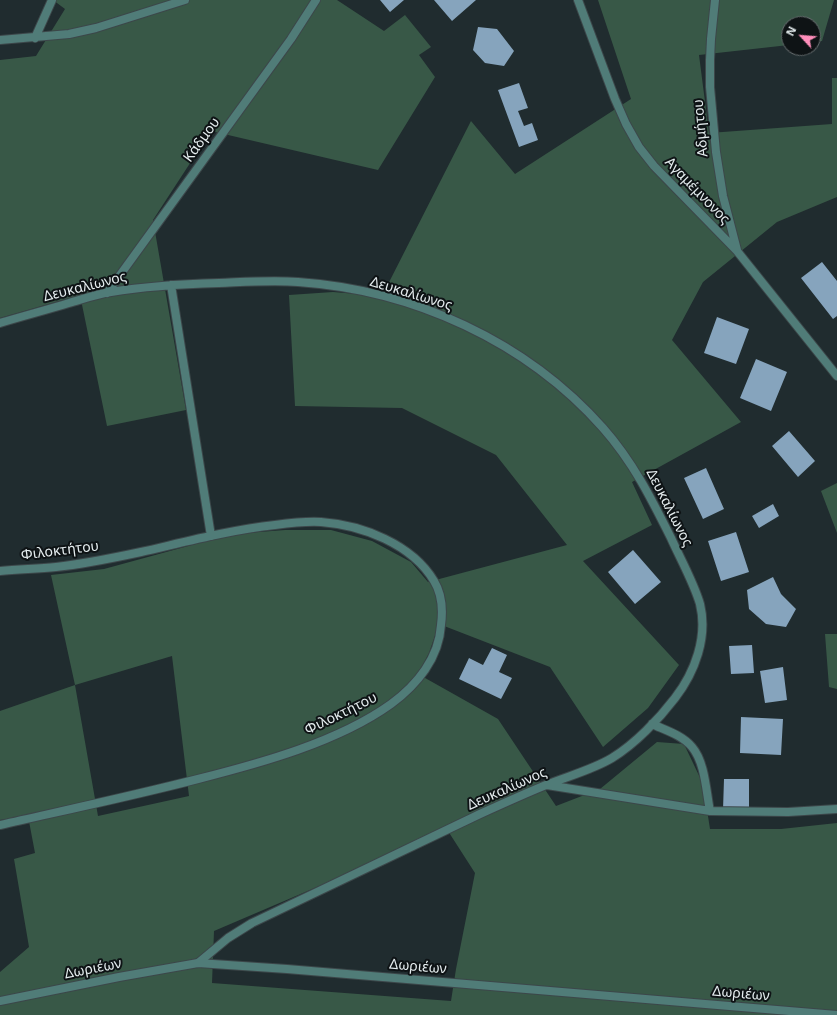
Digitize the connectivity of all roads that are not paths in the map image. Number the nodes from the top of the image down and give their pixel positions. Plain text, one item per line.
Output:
1 (52, 0) edge
2 (185, 0) edge
3 (316, 0) edge
4 (578, 0) edge
5 (716, 0) edge
6 (35, 38) junction
7 (0, 40) edge
8 (737, 251) junction
9 (171, 285) junction
10 (106, 293) junction
11 (0, 323) edge
12 (837, 376) edge
13 (211, 536) junction
14 (0, 571) edge
15 (652, 724) junction
16 (547, 785) junction
17 (837, 808) edge
18 (710, 811) junction
19 (0, 825) edge
20 (198, 963) junction
21 (0, 1001) edge
22 (837, 1015) edge

1 - 6 street
2 - 6 street
3 - 10 street, Κάδμου
4 - 8 street, Αγαμέμνονος
5 - 8 street, Αδμήτου
6 - 7 street
8 - 12 street, Αγαμέμνονος
9 - 10 street, Δευκαλίωνος
9 - 13 street
9 - 15 street, Δευκαλίωνος
10 - 11 street, Δευκαλίωνος
13 - 14 street, Φιλοκτήτου
13 - 19 street, Φιλοκτήτου
15 - 16 street, Δευκαλίωνος
15 - 18 street
16 - 18 street
16 - 20 street, Δευκαλίωνος
17 - 18 street
20 - 21 street, Δωριέων
20 - 22 street, Δωριέων

